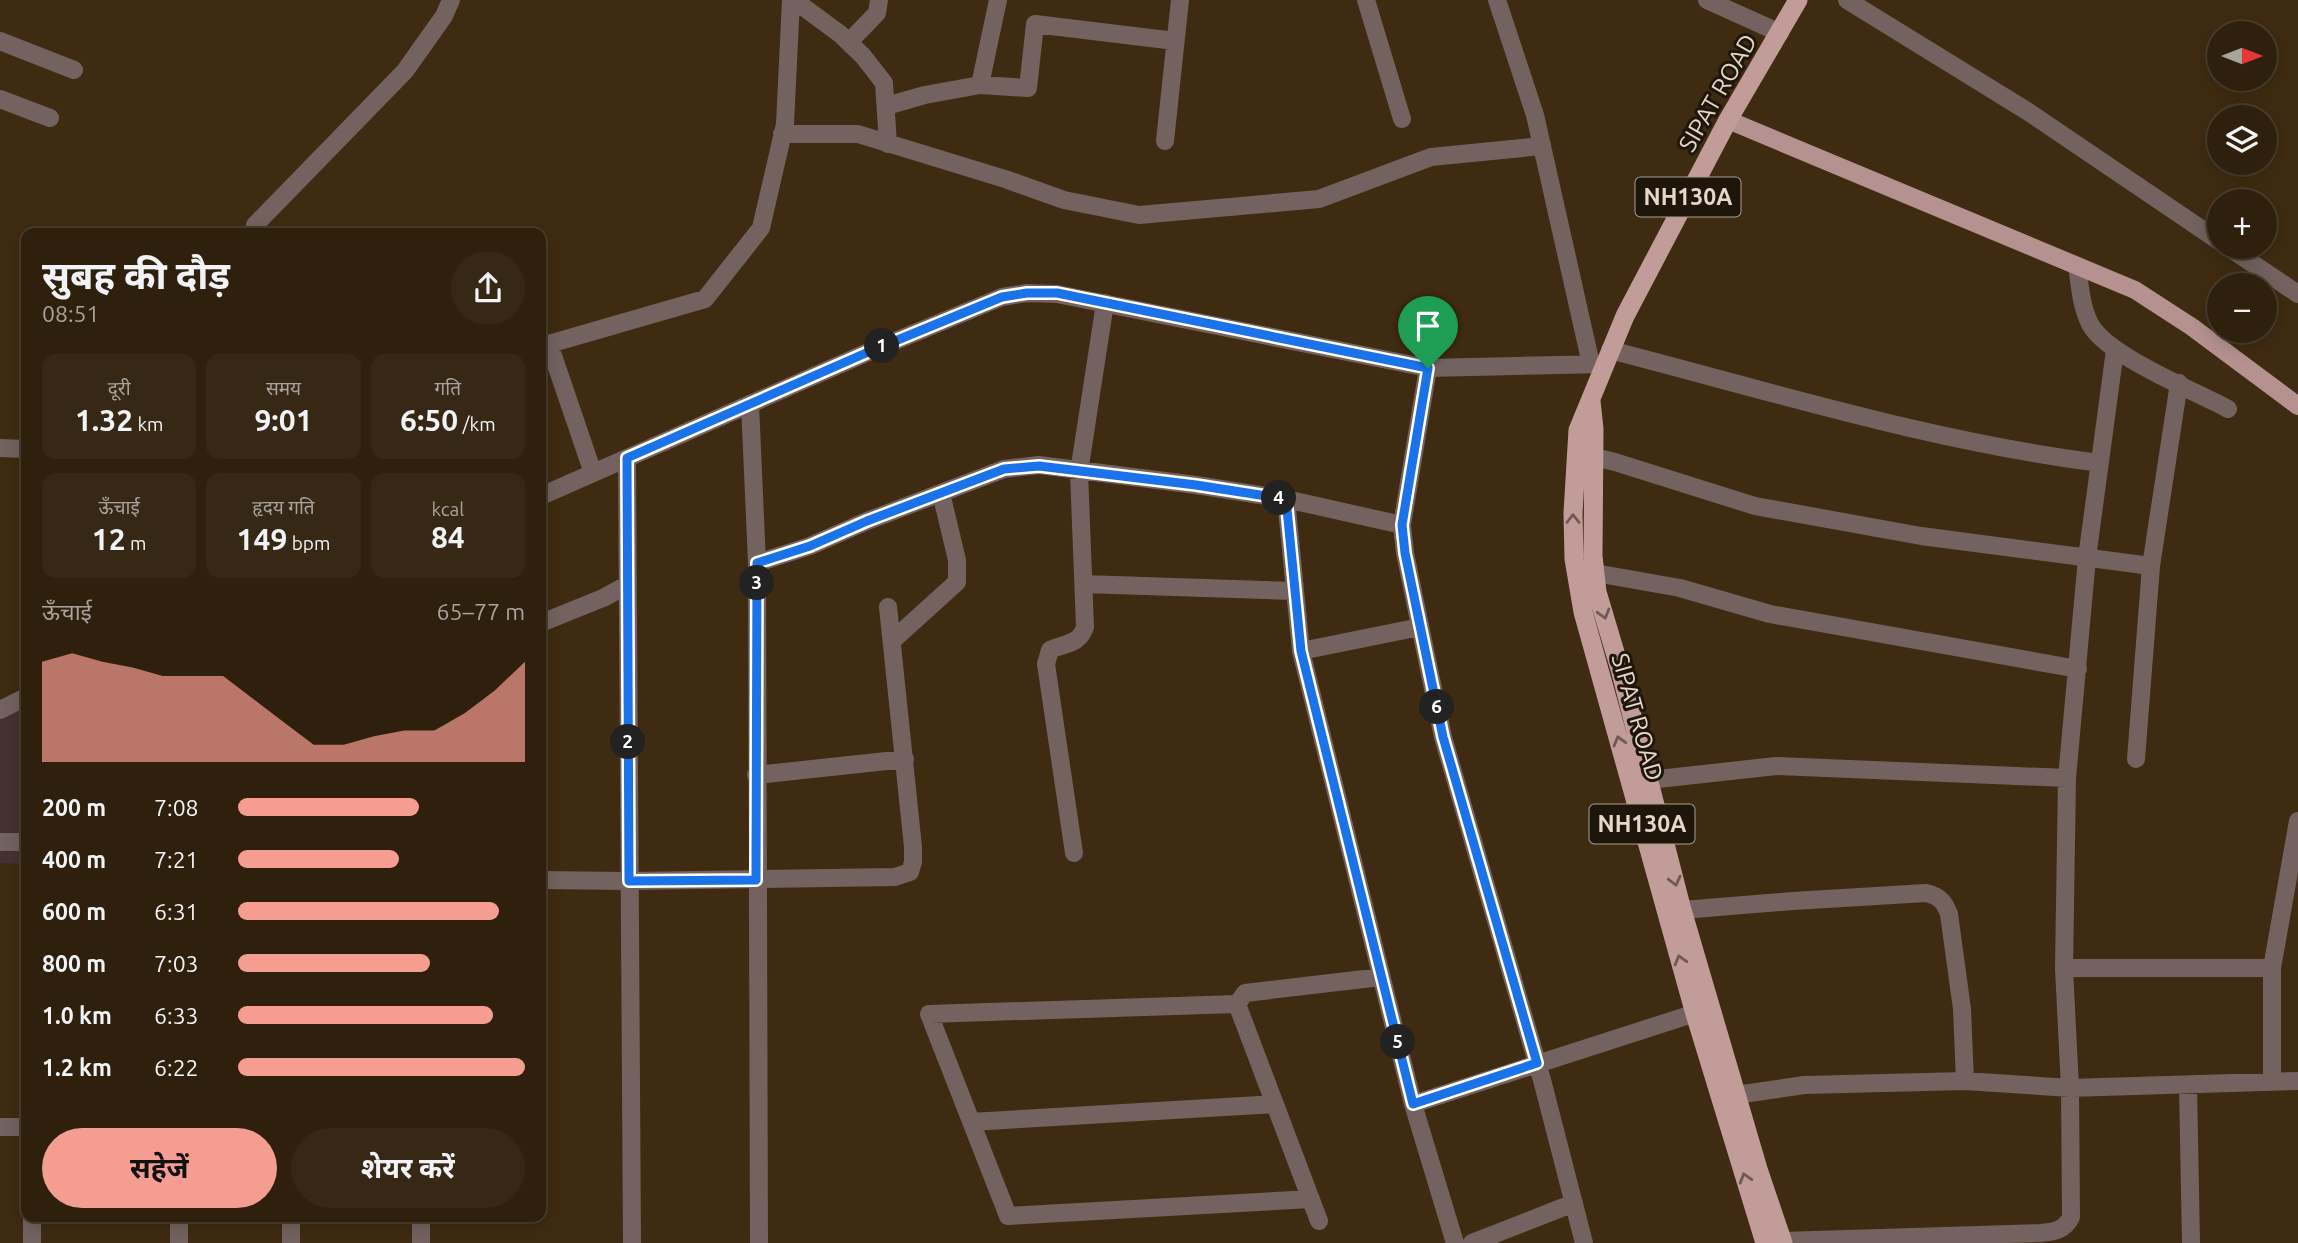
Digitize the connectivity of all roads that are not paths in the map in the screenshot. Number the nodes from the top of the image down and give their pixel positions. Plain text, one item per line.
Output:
1 (451, 0) edge
2 (792, 0) edge
3 (879, 0) edge
4 (998, 0) edge
5 (1180, 0) edge
6 (1366, 0) edge
7 (1497, 0) edge
8 (1707, 0) edge
9 (1798, 0) edge
10 (1847, 0) edge
11 (1780, 33) junction
12 (0, 41) edge
13 (1175, 41) junction
14 (849, 42) junction
15 (74, 70) dead end
16 (980, 85) junction
17 (0, 99) edge
18 (886, 106) junction
19 (50, 118) dead end
20 (1402, 119) dead end
21 (1728, 120) junction
22 (782, 134) junction
23 (1165, 141) dead end
24 (888, 144) junction
25 (1542, 146) junction
26 (255, 225) dead end
27 (2207, 233) edge
28 (2246, 259) edge
29 (2077, 266) junction
30 (2297, 292) edge
31 (1105, 303) junction
32 (2115, 350) junction
33 (1602, 359) junction
34 (1428, 368) junction
35 (2179, 383) junction
36 (750, 404) junction
37 (2298, 406) edge
38 (2228, 408) dead end
39 (0, 448) edge
40 (21, 449) edge
41 (1585, 455) junction
42 (627, 458) junction
43 (2100, 463) junction
44 (1079, 472) junction
45 (593, 473) junction
46 (941, 493) junction
47 (546, 494) edge
48 (1286, 499) junction
49 (1402, 525) junction
50 (2087, 558) junction
51 (757, 563) junction
52 (2151, 566) junction
53 (1585, 571) junction
54 (1084, 584) junction
55 (627, 585) junction
56 (1295, 591) junction
57 (888, 607) dead end
58 (546, 621) edge
59 (1420, 627) junction
60 (893, 640) junction
61 (1301, 651) junction
62 (2078, 669) junction
63 (21, 700) edge
64 (0, 710) edge
65 (905, 759) junction
66 (2136, 759) dead end
67 (756, 775) junction
68 (2067, 778) junction
69 (1649, 780) junction
70 (2298, 821) edge
71 (0, 842) edge
72 (21, 842) edge
73 (1074, 853) dead end
74 (546, 880) edge
75 (756, 880) junction
76 (629, 881) junction
77 (1682, 910) junction
78 (2064, 968) junction
79 (2272, 968) junction
80 (1381, 977) junction
81 (1237, 1004) junction
82 (1703, 1011) junction
83 (1537, 1063) junction
84 (1965, 1081) junction
85 (2298, 1081) edge
86 (2272, 1082) junction
87 (2188, 1085) junction
88 (2070, 1088) junction
89 (1736, 1094) junction
90 (1275, 1104) junction
91 (1413, 1104) junction
92 (971, 1122) junction
93 (0, 1127) edge
94 (21, 1127) edge
95 (1311, 1199) junction
96 (1574, 1203) junction
97 (1319, 1221) dead end
98 (32, 1222) edge
99 (179, 1222) edge
100 (291, 1222) edge
101 (421, 1222) edge
102 (1776, 1242) edge
103 (32, 1243) edge
104 (178, 1243) edge
105 (291, 1243) edge
106 (421, 1243) edge
107 (632, 1243) edge
108 (759, 1243) edge
109 (1455, 1243) edge
110 (1472, 1243) edge
111 (1584, 1243) edge
112 (2191, 1243) edge

1 - 26 street
2 - 14 street
2 - 22 street
3 - 14 street
4 - 16 street
5 - 13 street
6 - 20 street
7 - 25 street
8 - 11 street
9 - 11 highway, SIPAT ROAD / NH130A
10 - 27 street
11 - 21 highway, SIPAT ROAD / NH130A
12 - 15 street
13 - 16 street
13 - 23 street
14 - 18 street
16 - 18 street
17 - 19 street
18 - 24 street
21 - 29 main road
21 - 33 highway, SIPAT ROAD / NH130A
22 - 24 street
22 - 45 street
24 - 25 street
25 - 33 street
28 - 30 street
29 - 32 street
29 - 37 main road
31 - 34 street
31 - 36 street
31 - 44 street
32 - 35 street
32 - 43 street
33 - 34 street
33 - 41 highway, SIPAT ROAD / NH130A
33 - 43 street
34 - 49 street
35 - 38 street
35 - 52 street
36 - 42 street
36 - 51 street
39 - 40 street
41 - 50 street
41 - 53 highway, SIPAT ROAD / NH130A
42 - 45 street
42 - 55 street
43 - 50 street
44 - 46 street
44 - 48 street
44 - 54 street
45 - 47 street
46 - 51 street
46 - 60 street
48 - 49 street
48 - 56 street
49 - 59 street
50 - 52 street
50 - 62 street
51 - 67 street
52 - 66 street
53 - 62 street
53 -> 69 highway, SIPAT ROAD / NH130A
82 -> 53 highway, SIPAT ROAD / NH130A
54 - 56 street
54 - 73 street
55 - 58 street
55 - 76 street
56 - 61 street
57 - 60 street
59 - 61 street
59 - 83 street
60 - 65 street
61 - 80 street
62 - 68 street
63 - 64 street
65 - 67 street
65 - 75 street
67 - 75 street
68 - 69 street
68 - 78 street
69 -> 77 highway, SIPAT ROAD / NH130A
70 - 79 street
71 - 72 street
74 - 76 street
75 - 76 street
75 - 108 street
76 - 107 street
77 - 82 highway, SIPAT ROAD / NH130A
77 - 84 street
78 - 79 street
78 - 88 street
79 - 86 street
80 - 81 street
80 - 91 street
81 - 90 street
81 - 92 street
82 - 83 street
82 - 89 highway, SIPAT ROAD / NH130A
102 -> 82 highway, SIPAT ROAD / NH130A
83 - 91 street
83 - 96 street
84 - 88 street
84 - 89 street
85 - 86 street
86 - 87 street
87 - 88 street
87 - 112 street
88 - 102 street
89 - 102 highway, SIPAT ROAD / NH130A
90 - 92 street
90 - 95 street
91 - 109 street
92 - 95 street
93 - 94 street
95 - 97 street
96 - 110 street
96 - 111 street
98 - 103 street
99 - 104 street
100 - 105 street
101 - 106 street

